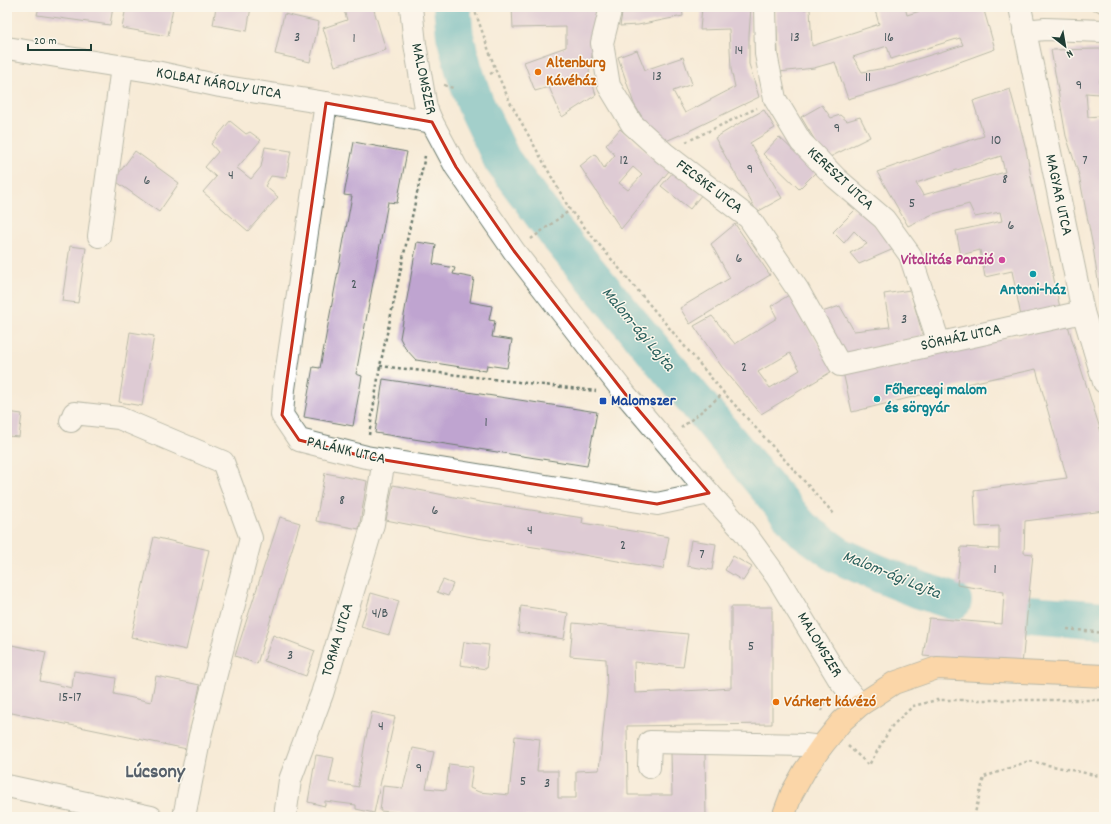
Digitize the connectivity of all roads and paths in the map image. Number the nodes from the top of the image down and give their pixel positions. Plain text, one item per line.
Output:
1 (411, 7) edge
2 (474, 7) edge
3 (611, 7) edge
4 (765, 7) edge
5 (1020, 7) edge
6 (1024, 31) junction
7 (1104, 31) edge
8 (7, 48) edge
9 (122, 67) junction
10 (496, 72) junction
11 (490, 74) dead end
12 (775, 99) junction
13 (326, 103) junction
14 (432, 122) junction
15 (664, 153) junction
16 (570, 210) junction
17 (542, 230) dead end
18 (99, 236) dead end
19 (1083, 312) junction
20 (939, 343) junction
21 (840, 365) joint
22 (380, 366) junction
23 (1104, 382) edge
24 (723, 394) junction
25 (626, 395) junction
26 (71, 421) dead end
27 (689, 421) dead end
28 (375, 459) junction
29 (709, 494) junction
30 (835, 515) dead end
31 (1067, 629) dead end
32 (1104, 633) edge
33 (1104, 676) edge
34 (1104, 700) edge
35 (860, 705) junction
36 (828, 740) junction
37 (649, 767) dead end
38 (1104, 777) edge
39 (7, 786) edge
40 (151, 817) edge
41 (184, 817) edge
42 (285, 817) edge
43 (783, 817) edge
44 (974, 817) edge

1 - 14 street, MALOMSZER
2 - 10 path
3 - 15 street, FECSKE UTCA
4 - 12 street, KERESZT UTCA
5 - 6 street, MAGYAR UTCA
6 - 7 street
6 - 19 street, MAGYAR UTCA
8 - 9 street, KOLBAI KÁROLY UTCA
9 - 13 street, KOLBAI KÁROLY UTCA
9 - 18 street
10 - 11 path
10 - 16 path
12 - 15 path
12 - 20 street, KERESZT UTCA
13 - 14 street, KOLBAI KÁROLY UTCA
13 - 28 street, PALÁNK UTCA
14 - 22 path
14 - 25 street, MALOMSZER
15 - 21 street, FECSKE UTCA
16 - 17 path
16 - 24 path
19 - 20 street, SÖRHÁZ UTCA
19 - 23 street, MAGYAR UTCA
20 - 21 street, SÖRHÁZ UTCA
22 - 25 path
22 - 28 path
24 - 27 path
24 - 30 path
25 - 29 street, MALOMSZER
26 - 41 street
28 - 29 street, PALÁNK UTCA
28 - 42 street, TORMA UTCA
29 - 35 street, MALOMSZER
31 - 32 path
33 - 35 main road
34 - 36 path
35 - 36 main road
36 - 37 street
36 - 43 main road
38 - 44 path
39 - 40 street

